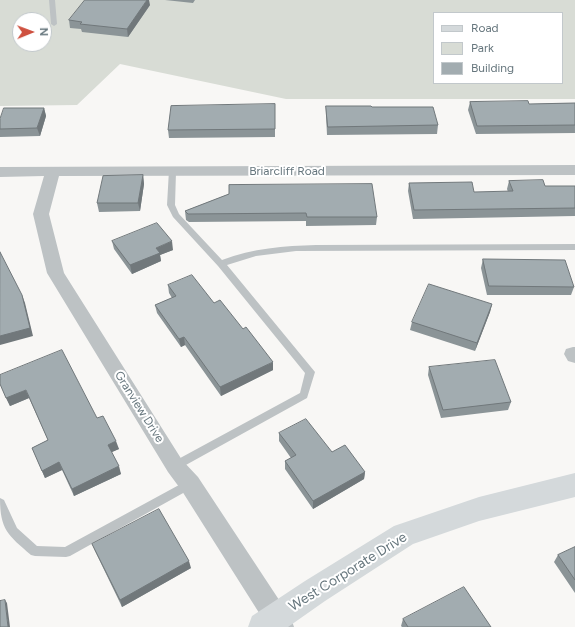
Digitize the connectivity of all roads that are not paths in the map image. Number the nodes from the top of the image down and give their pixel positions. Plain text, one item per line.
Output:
1 (52, 0) edge
2 (54, 24) dead end
3 (575, 170) edge
4 (0, 172) edge
5 (53, 172) junction
6 (172, 172) junction
7 (575, 247) edge
8 (220, 264) junction
9 (175, 466) junction
10 (190, 484) junction
11 (575, 485) edge
12 (0, 503) edge
13 (274, 624) edge

1 - 2 lane
3 - 6 street, Briarcliff Road
4 - 5 street, Briarcliff Road
5 - 6 street, Briarcliff Road
5 - 9 street, Granview Drive
6 - 8 lane
7 - 8 lane
8 - 9 lane
9 - 10 street, Granview Drive
10 - 12 lane
10 - 13 street, Granview Drive
11 - 13 street, West Corporate Drive

